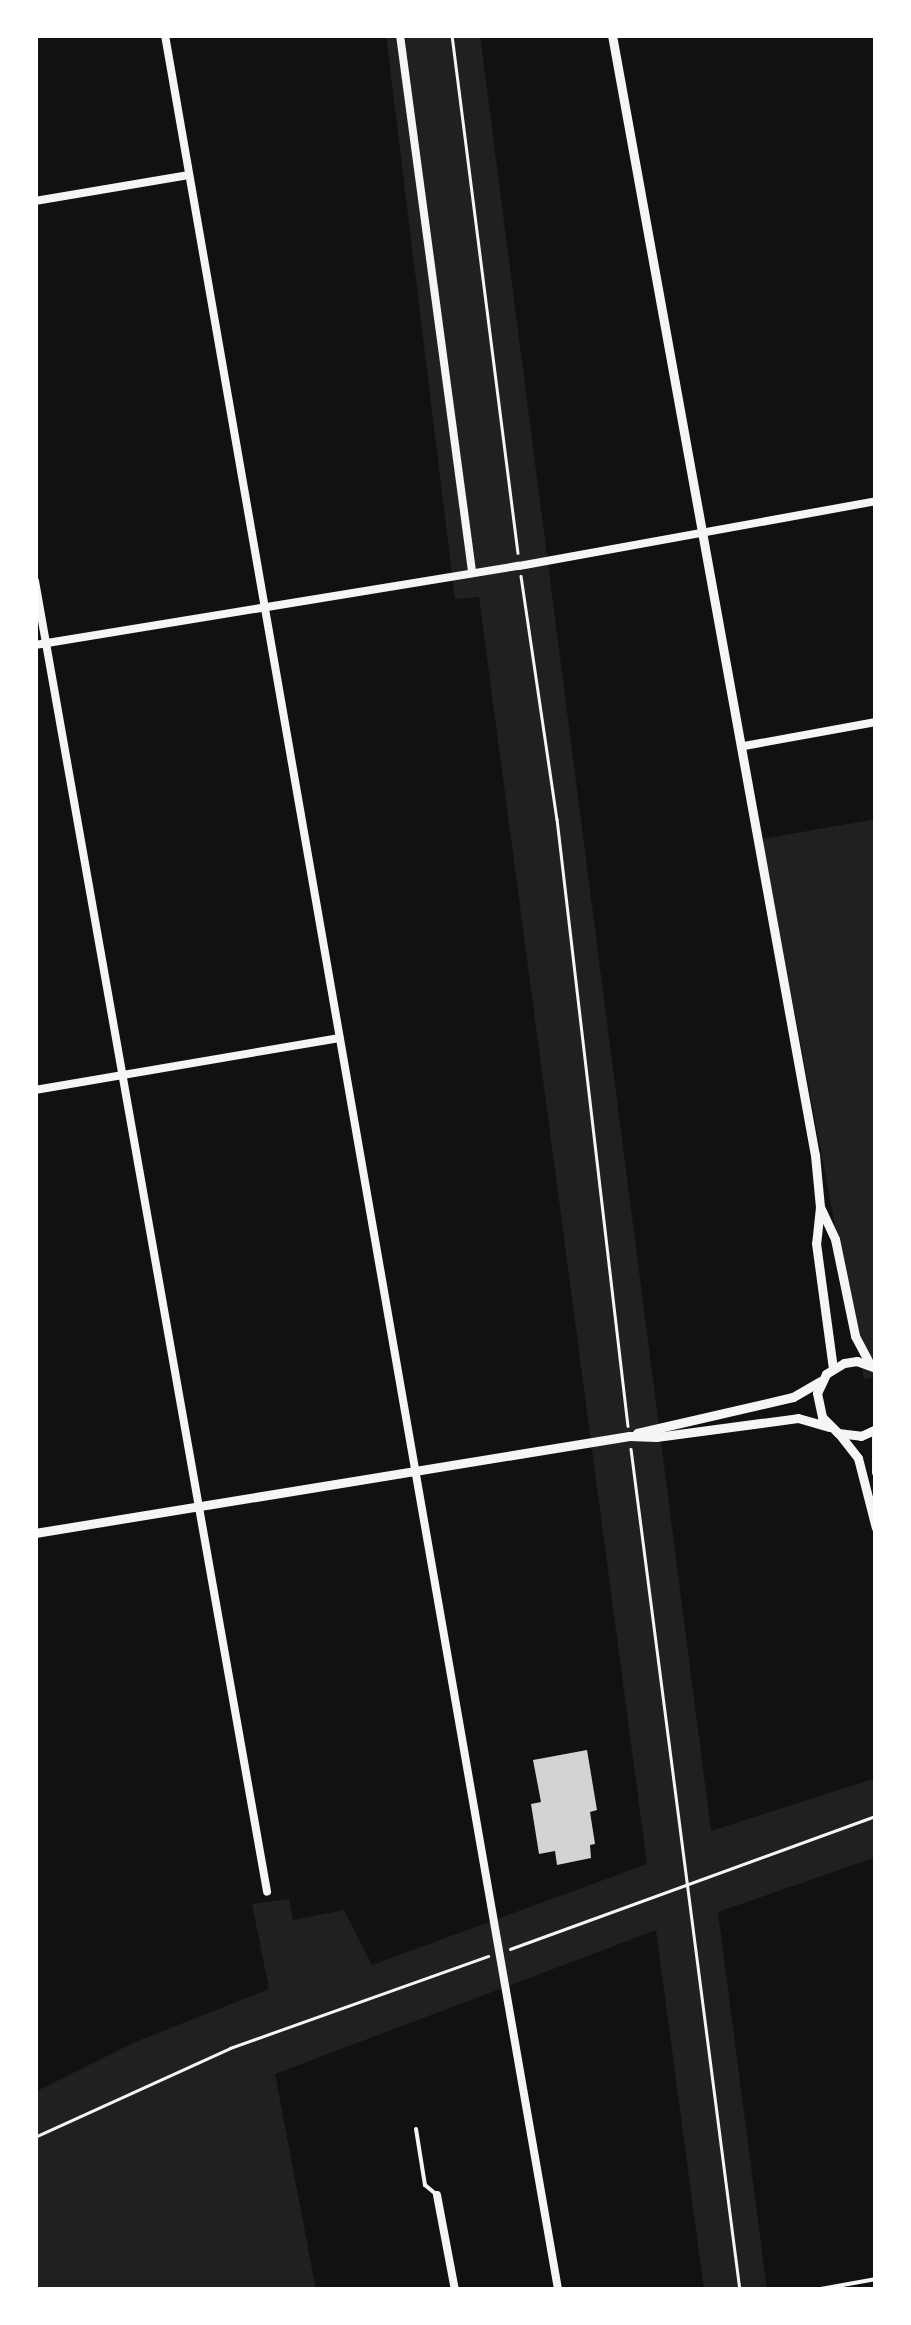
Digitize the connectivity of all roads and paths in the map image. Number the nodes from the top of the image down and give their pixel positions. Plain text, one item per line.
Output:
1 (165, 35) edge
2 (400, 35) edge
3 (452, 35) edge
4 (612, 35) edge
5 (189, 175) junction
6 (35, 201) edge
7 (876, 501) edge
8 (699, 532) junction
9 (520, 566) junction
10 (472, 571) junction
11 (35, 581) edge
12 (264, 606) junction
13 (46, 644) junction
14 (35, 645) edge
15 (876, 722) edge
16 (744, 746) junction
17 (340, 1038) junction
18 (122, 1075) junction
19 (35, 1090) edge
20 (820, 1207) junction
21 (873, 1366) edge
22 (833, 1368) junction
23 (821, 1382) junction
24 (876, 1429) edge
25 (834, 1430) junction
26 (629, 1436) junction
27 (876, 1437) edge
28 (415, 1469) junction
29 (876, 1472) edge
30 (199, 1505) junction
31 (876, 1528) edge
32 (35, 1534) edge
33 (876, 1816) edge
34 (688, 1884) junction
35 (267, 1892) dead end
36 (502, 1952) junction
37 (416, 2129) dead end
38 (35, 2137) edge
39 (436, 2196) joint
40 (876, 2279) edge
41 (454, 2290) edge
42 (558, 2290) edge
43 (740, 2290) edge
44 (816, 2290) edge

1 - 5 street
2 - 10 street
3 - 9 path
4 - 8 street
5 - 6 street
5 - 12 street
7 - 8 street
8 - 9 street
8 - 16 street
9 - 10 street
9 - 26 path
10 - 12 street
11 - 13 street
12 - 13 street
12 - 17 street
13 - 14 street
13 - 18 street
15 - 16 street
16 - 20 street
17 - 18 street
17 - 28 street
18 - 19 street
18 - 30 street
20 - 21 street
20 - 22 street
21 - 22 street
22 - 23 street
23 - 25 street
23 - 26 street
24 - 25 street
25 - 26 street
25 - 31 street
26 - 28 street
26 - 34 path
27 - 29 street
28 - 30 street
28 - 36 street
30 - 32 street
30 - 35 street
33 - 34 path
34 - 36 path
34 - 43 path
36 - 38 path
36 - 42 street
37 - 39 lane
39 - 41 street
40 - 44 lane

